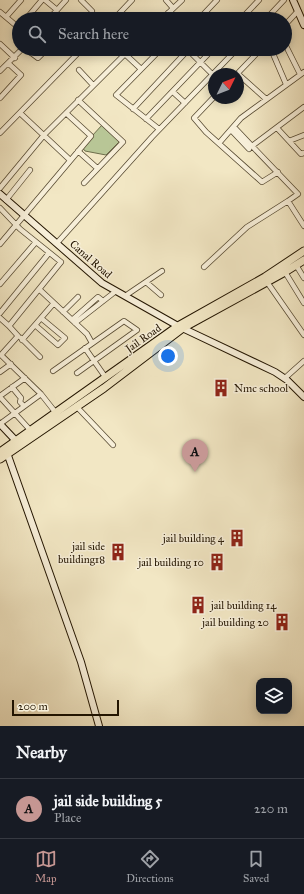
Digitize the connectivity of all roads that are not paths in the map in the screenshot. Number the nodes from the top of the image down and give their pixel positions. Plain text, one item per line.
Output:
1 (21, 0) edge
2 (44, 0) edge
3 (66, 0) edge
4 (81, 0) edge
5 (166, 0) edge
6 (182, 0) edge
7 (216, 0) edge
8 (259, 0) edge
9 (284, 0) edge
10 (293, 0) edge
11 (130, 1) edge
12 (173, 8) junction
13 (57, 10) joint
14 (92, 11) dead end
15 (298, 11) junction
16 (0, 12) edge
17 (33, 12) edge
18 (120, 12) edge
19 (169, 12) edge
20 (205, 12) edge
21 (248, 12) edge
22 (273, 12) edge
23 (6, 17) junction
24 (292, 17) edge
25 (12, 22) edge
26 (304, 25) edge
27 (0, 44) edge
28 (12, 55) edge
29 (75, 56) edge
30 (123, 56) edge
31 (127, 56) edge
32 (154, 56) edge
33 (182, 56) edge
34 (194, 56) edge
35 (207, 56) edge
36 (230, 56) edge
37 (255, 56) edge
38 (274, 56) edge
39 (292, 56) edge
40 (15, 58) edge
41 (201, 62) junction
42 (8, 63) junction
43 (218, 68) edge
44 (244, 68) edge
45 (141, 69) junction
46 (79, 70) dead end
47 (208, 70) edge
48 (0, 71) edge
49 (302, 73) edge
50 (208, 78) edge
51 (244, 79) edge
52 (286, 84) junction
53 (93, 85) junction
54 (173, 92) junction
55 (0, 98) edge
56 (266, 99) junction
57 (78, 100) junction
58 (185, 102) junction
59 (208, 104) edge
60 (304, 108) edge
61 (133, 109) junction
62 (20, 113) junction
63 (66, 113) junction
64 (146, 119) junction
65 (232, 128) junction
66 (277, 128) junction
67 (159, 129) junction
68 (0, 133) edge
69 (44, 136) junction
70 (304, 136) edge
71 (220, 142) junction
72 (289, 142) junction
73 (251, 148) junction
74 (78, 151) junction
75 (304, 153) edge
76 (70, 160) junction
77 (97, 168) junction
78 (30, 170) dead end
79 (278, 172) junction
80 (84, 182) dead end
81 (0, 188) edge
82 (2, 197) edge
83 (288, 201) junction
84 (0, 208) edge
85 (24, 216) junction
86 (16, 225) junction
87 (304, 226) edge
88 (36, 242) junction
89 (57, 242) junction
90 (0, 244) edge
91 (304, 251) edge
92 (49, 253) junction
93 (304, 260) edge
94 (296, 265) junction
95 (204, 267) dead end
96 (162, 271) dead end
97 (285, 272) junction
98 (304, 278) edge
99 (146, 282) junction
100 (267, 282) junction
101 (0, 284) edge
102 (40, 290) junction
103 (116, 291) junction
104 (125, 296) junction
105 (161, 296) dead end
106 (78, 297) dead end
107 (54, 303) junction
108 (304, 303) edge
109 (63, 312) junction
110 (0, 313) edge
111 (0, 318) edge
112 (41, 318) junction
113 (74, 321) junction
114 (35, 325) junction
115 (9, 326) junction
116 (181, 327) junction
117 (304, 335) edge
118 (18, 336) junction
119 (22, 340) junction
120 (92, 343) junction
121 (85, 348) junction
122 (1, 354) edge
123 (40, 357) dead end
124 (94, 360) junction
125 (304, 361) edge
126 (11, 364) junction
127 (54, 371) dead end
128 (0, 372) edge
129 (77, 373) dead end
130 (25, 378) junction
131 (106, 378) junction
132 (284, 378) junction
133 (12, 387) junction
134 (41, 394) junction
135 (0, 396) edge
136 (304, 397) edge
137 (75, 404) junction
138 (24, 406) junction
139 (15, 413) junction
140 (58, 416) junction
141 (0, 424) edge
142 (31, 431) junction
143 (18, 443) junction
144 (113, 445) dead end
145 (4, 451) edge
146 (0, 458) edge
147 (99, 726) edge

1 - 23 street
2 - 13 street
2 - 17 street
3 - 13 street
4 - 14 street
5 - 12 street
6 - 12 street
7 - 20 street
8 - 21 street
9 - 22 street
10 - 15 street
11 - 18 street
12 - 19 street
15 - 24 street
15 - 26 street
16 - 23 street
23 - 25 street
27 - 28 street
29 - 62 street
30 - 53 street
31 - 45 street
32 - 45 street
33 - 61 street
34 - 41 street
35 - 41 street
36 - 43 street
37 - 44 street
38 - 52 street
39 - 49 street
40 - 42 street
41 - 47 street
41 - 54 street
42 - 48 street
42 - 55 street
45 - 61 street
46 - 53 street
49 - 52 street
50 - 58 street
51 - 56 street
52 - 56 street
53 - 57 street
54 - 58 street
54 - 64 street
56 - 65 street
57 - 63 street
57 - 77 street
58 - 67 street
59 - 71 street
60 - 66 street
61 - 64 street
62 - 68 street
62 - 69 street
63 - 69 street
63 - 74 street
64 - 67 street
65 - 71 street
65 - 73 street
66 - 72 street
66 - 73 street
67 - 89 street
69 - 76 street
69 - 81 street
70 - 72 street
71 - 79 street
72 - 75 street
73 - 79 street
74 - 76 street
74 - 77 street
76 - 85 street
77 - 80 street
78 - 82 street
79 - 83 street
82 - 85 street, Canal Road
83 - 87 street
83 - 95 street
84 - 86 street
85 - 86 street
85 - 89 street, Canal Road
86 - 88 street
86 - 90 street
88 - 92 street
88 - 101 street
89 - 103 street, Canal Road
91 - 116 main road, Jail Road
92 - 102 street
92 - 110 street
93 - 94 main road
94 - 97 main road
94 - 98 street
96 - 99 street
97 - 100 main road
97 - 108 street
99 - 104 street
99 - 105 street
100 - 116 main road
100 - 117 street
102 - 107 street
102 - 115 street
103 - 104 street, Canal Road
103 - 113 street
104 - 116 street, Canal Road
106 - 109 street
107 - 109 street
107 - 112 street
109 - 113 street
111 - 115 street
112 - 114 street
112 - 114 street
113 - 120 street
114 - 119 street
115 - 118 street
116 - 131 main road, Jail Road
116 - 132 street, Canal Road
116 - 137 main road
118 - 119 street
118 - 122 street
119 - 123 street
120 - 121 street
120 - 124 street
121 - 124 street
121 - 127 street
122 - 126 street
124 - 129 street
124 - 131 street
125 - 132 street
126 - 128 street
126 - 130 street
130 - 133 street
130 - 134 street
131 - 137 main road, Jail Road
132 - 136 street, Canal Road
133 - 135 street
133 - 138 street
134 - 138 street
134 - 140 street
135 - 139 street
137 - 140 main road, Jail Road
137 - 144 street
138 - 139 street
139 - 141 street
139 - 142 street
140 - 142 main road, Jail Road
140 - 143 main road
141 - 143 street
142 - 143 main road, Jail Road
143 - 145 main road, Jail Road
145 - 146 main road, Jail Road
145 - 147 street

